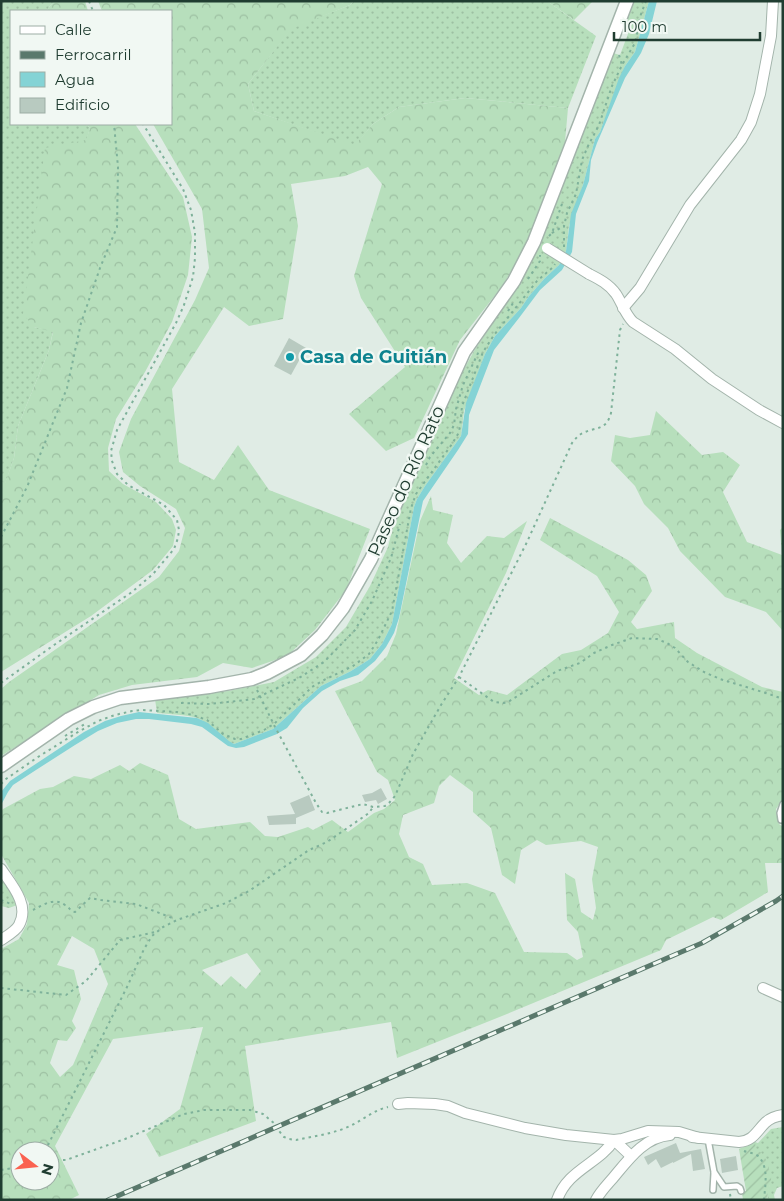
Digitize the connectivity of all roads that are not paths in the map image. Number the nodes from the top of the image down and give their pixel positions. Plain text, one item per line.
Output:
1 (627, 1) edge
2 (773, 1) edge
3 (541, 246) junction
4 (625, 312) junction
5 (783, 423) edge
6 (1, 766) edge
7 (783, 804) edge
8 (781, 820) dead end
9 (1, 869) edge
10 (1, 940) edge
11 (763, 988) dead end
12 (783, 997) edge
13 (398, 1104) road end
14 (783, 1115) edge
15 (703, 1138) junction
16 (614, 1140) junction
17 (631, 1156) junction
18 (714, 1172) junction
19 (713, 1190) dead end
20 (741, 1191) dead end
21 (557, 1200) edge
22 (596, 1200) edge

1 - 3 street, Paseo do Río Rato
2 - 4 street
3 - 4 street, bridge
3 - 6 street, Paseo do Río Rato
4 - 5 street
7 - 8 lane
9 - 10 street
11 - 12 street
13 - 16 street
14 - 15 street
15 - 16 street
15 - 17 street
15 - 18 lane
16 - 17 street
16 - 21 street
17 - 22 street
18 - 19 lane
18 - 20 lane

